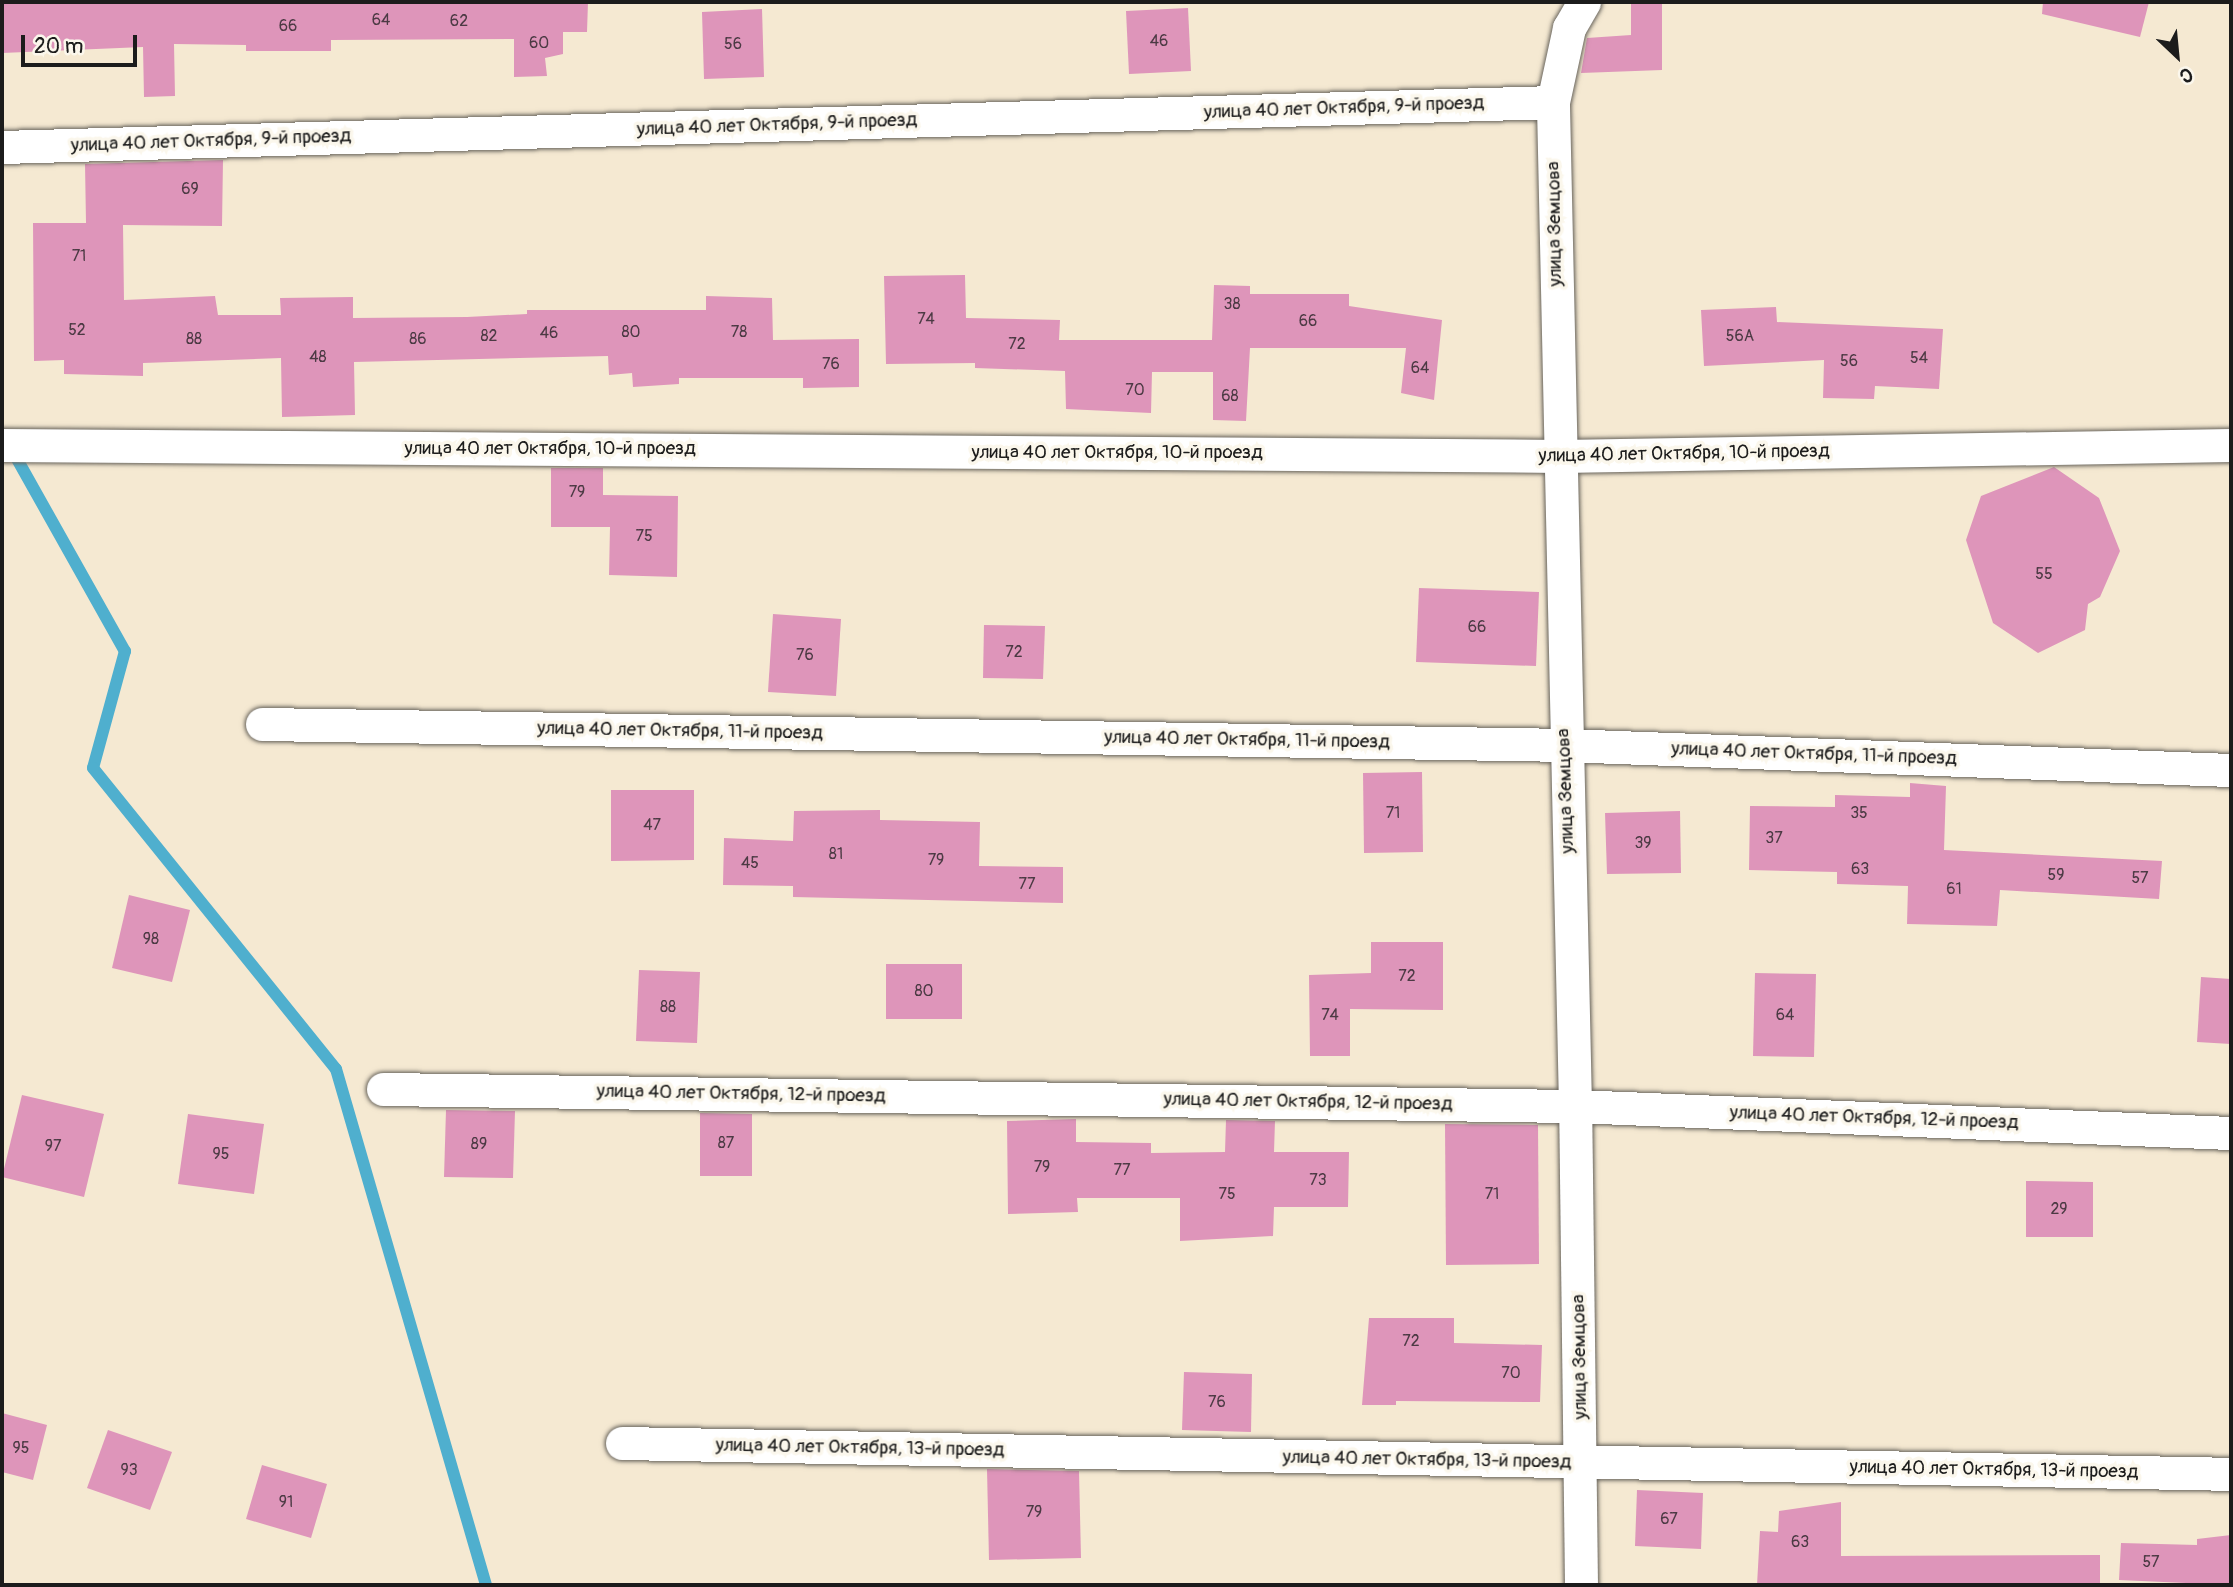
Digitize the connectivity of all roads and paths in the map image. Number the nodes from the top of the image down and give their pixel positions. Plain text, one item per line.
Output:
1 (1584, 2) edge
2 (1553, 102) junction
3 (2, 147) edge
4 (2, 445) edge
5 (2231, 445) edge
6 (1560, 456) junction
7 (262, 724) dead end
8 (1564, 745) junction
9 (2231, 770) edge
10 (383, 1089) dead end
11 (1576, 1106) junction
12 (2231, 1133) edge
13 (622, 1443) dead end
14 (1582, 1463) junction
15 (2231, 1474) edge
16 (1581, 1585) edge

1 - 2 street, улица Земцова
2 - 3 street, улица 40 лет Октября, 9-й проезд
2 - 6 street, улица Земцова
4 - 6 street, улица 40 лет Октября, 10-й проезд
5 - 6 street, улица 40 лет Октября, 10-й проезд
6 - 8 street, улица Земцова
7 - 8 street, улица 40 лет Октября, 11-й проезд
8 - 9 street, улица 40 лет Октября, 11-й проезд
8 - 11 street, улица Земцова
10 - 11 street, улица 40 лет Октября, 12-й проезд
11 - 12 street, улица 40 лет Октября, 12-й проезд
11 - 14 street, улица Земцова
13 - 14 street, улица 40 лет Октября, 13-й проезд
14 - 15 street, улица 40 лет Октября, 13-й проезд
14 - 16 street, улица Земцова

